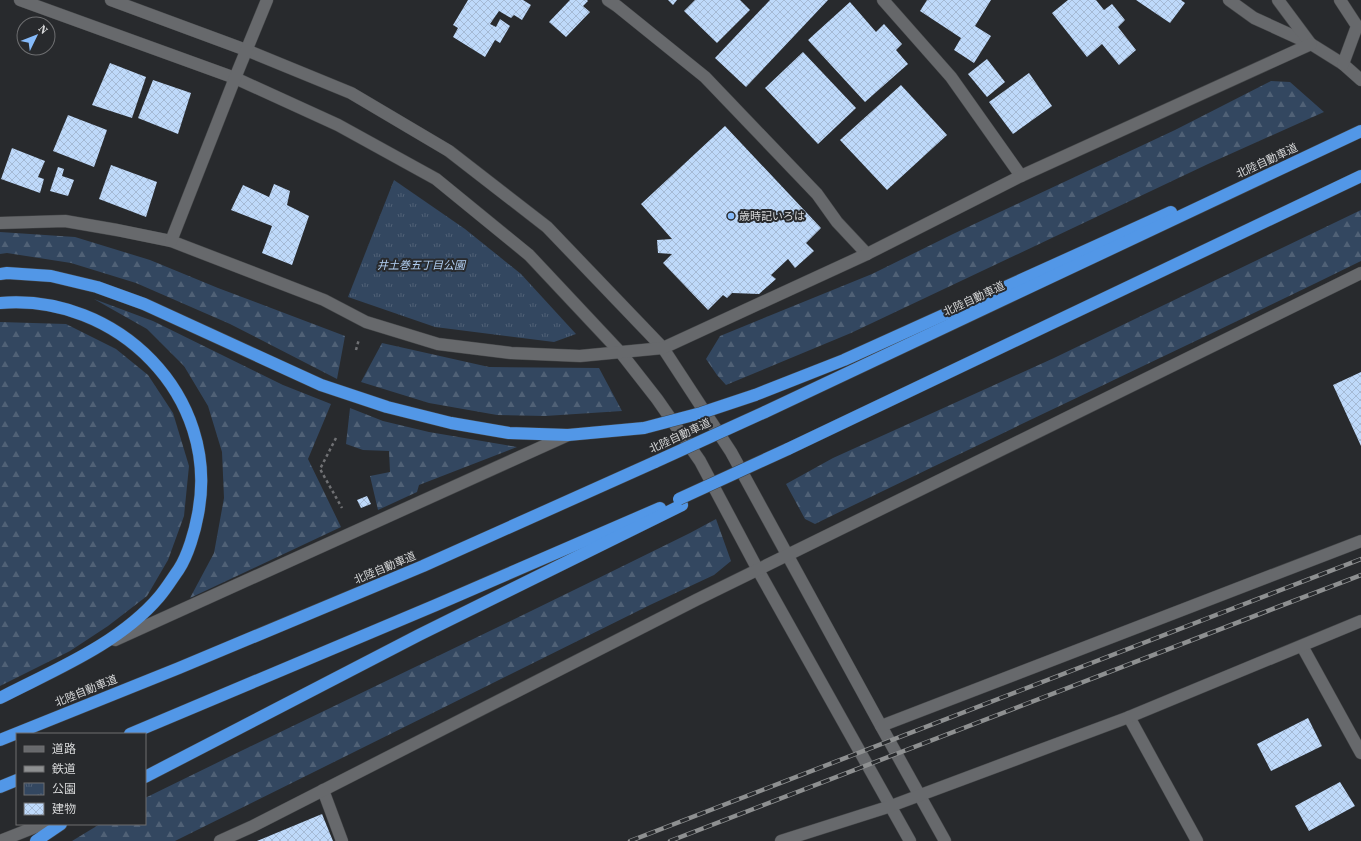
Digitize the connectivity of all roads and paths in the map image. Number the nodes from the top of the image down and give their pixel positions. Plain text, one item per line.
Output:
1 (20, 0) edge
2 (111, 0) edge
3 (267, 0) edge
4 (883, 0) edge
5 (1229, 0) edge
6 (1278, 0) edge
7 (1340, 0) edge
8 (616, 2) edge
9 (1311, 44) junction
10 (246, 50) junction
11 (1343, 64) junction
12 (235, 78) junction
13 (1361, 80) edge
14 (1357, 133) edge
15 (1021, 176) junction
16 (1361, 176) edge
17 (0, 223) edge
18 (170, 241) junction
19 (867, 254) junction
20 (1361, 273) edge
21 (0, 274) edge
22 (0, 303) edge
23 (663, 348) junction
24 (621, 353) junction
25 (568, 435) junction
26 (336, 438) dead end
27 (681, 502) junction
28 (342, 508) dead end
29 (1361, 541) edge
30 (788, 556) junction
31 (758, 570) junction
32 (1361, 621) edge
33 (1302, 646) junction
34 (95, 649) junction
35 (0, 698) edge
36 (1129, 717) junction
37 (881, 726) junction
38 (17, 733) edge
39 (132, 733) edge
40 (16, 734) edge
41 (0, 740) edge
42 (1361, 753) edge
43 (146, 776) edge
44 (16, 780) edge
45 (0, 787) edge
46 (322, 790) junction
47 (920, 795) junction
48 (891, 806) junction
49 (40, 825) edge
50 (60, 825) edge
51 (0, 841) edge
52 (36, 841) edge
53 (220, 841) edge
54 (342, 841) edge
55 (781, 841) edge
56 (910, 841) edge
57 (946, 841) edge
58 (1197, 841) edge

1 - 12 street
2 - 10 street
3 - 10 street
4 - 15 street
5 - 9 street
6 - 9 street
7 - 11 street
8 - 19 street
9 - 11 street
9 - 15 street
10 - 12 street
10 - 23 street
11 - 13 street
12 - 18 street
12 - 24 street
14 - 25 highway, bridge
14 - 38 highway, 北陸自動車道, bridge
15 - 19 street
16 - 27 highway, bridge
17 - 18 street
18 - 24 street
19 - 23 street
20 - 30 street
21 - 25 highway
22 - 34 highway
23 - 24 street
23 - 30 street
24 - 31 street
25 - 34 street
26 - 28 path
27 - 39 highway
27 - 43 highway
29 - 37 street
30 - 31 street
30 - 37 street
31 - 46 street
31 - 48 street
32 - 33 street
33 - 36 street
33 - 42 street
34 - 35 highway
36 - 47 street
36 - 58 street
37 - 47 street
40 - 41 highway, 北陸自動車道, bridge
44 - 45 highway
46 - 53 street
46 - 54 street
47 - 48 street
47 - 57 street
48 - 55 street
48 - 56 street
49 - 51 street
50 - 52 highway

